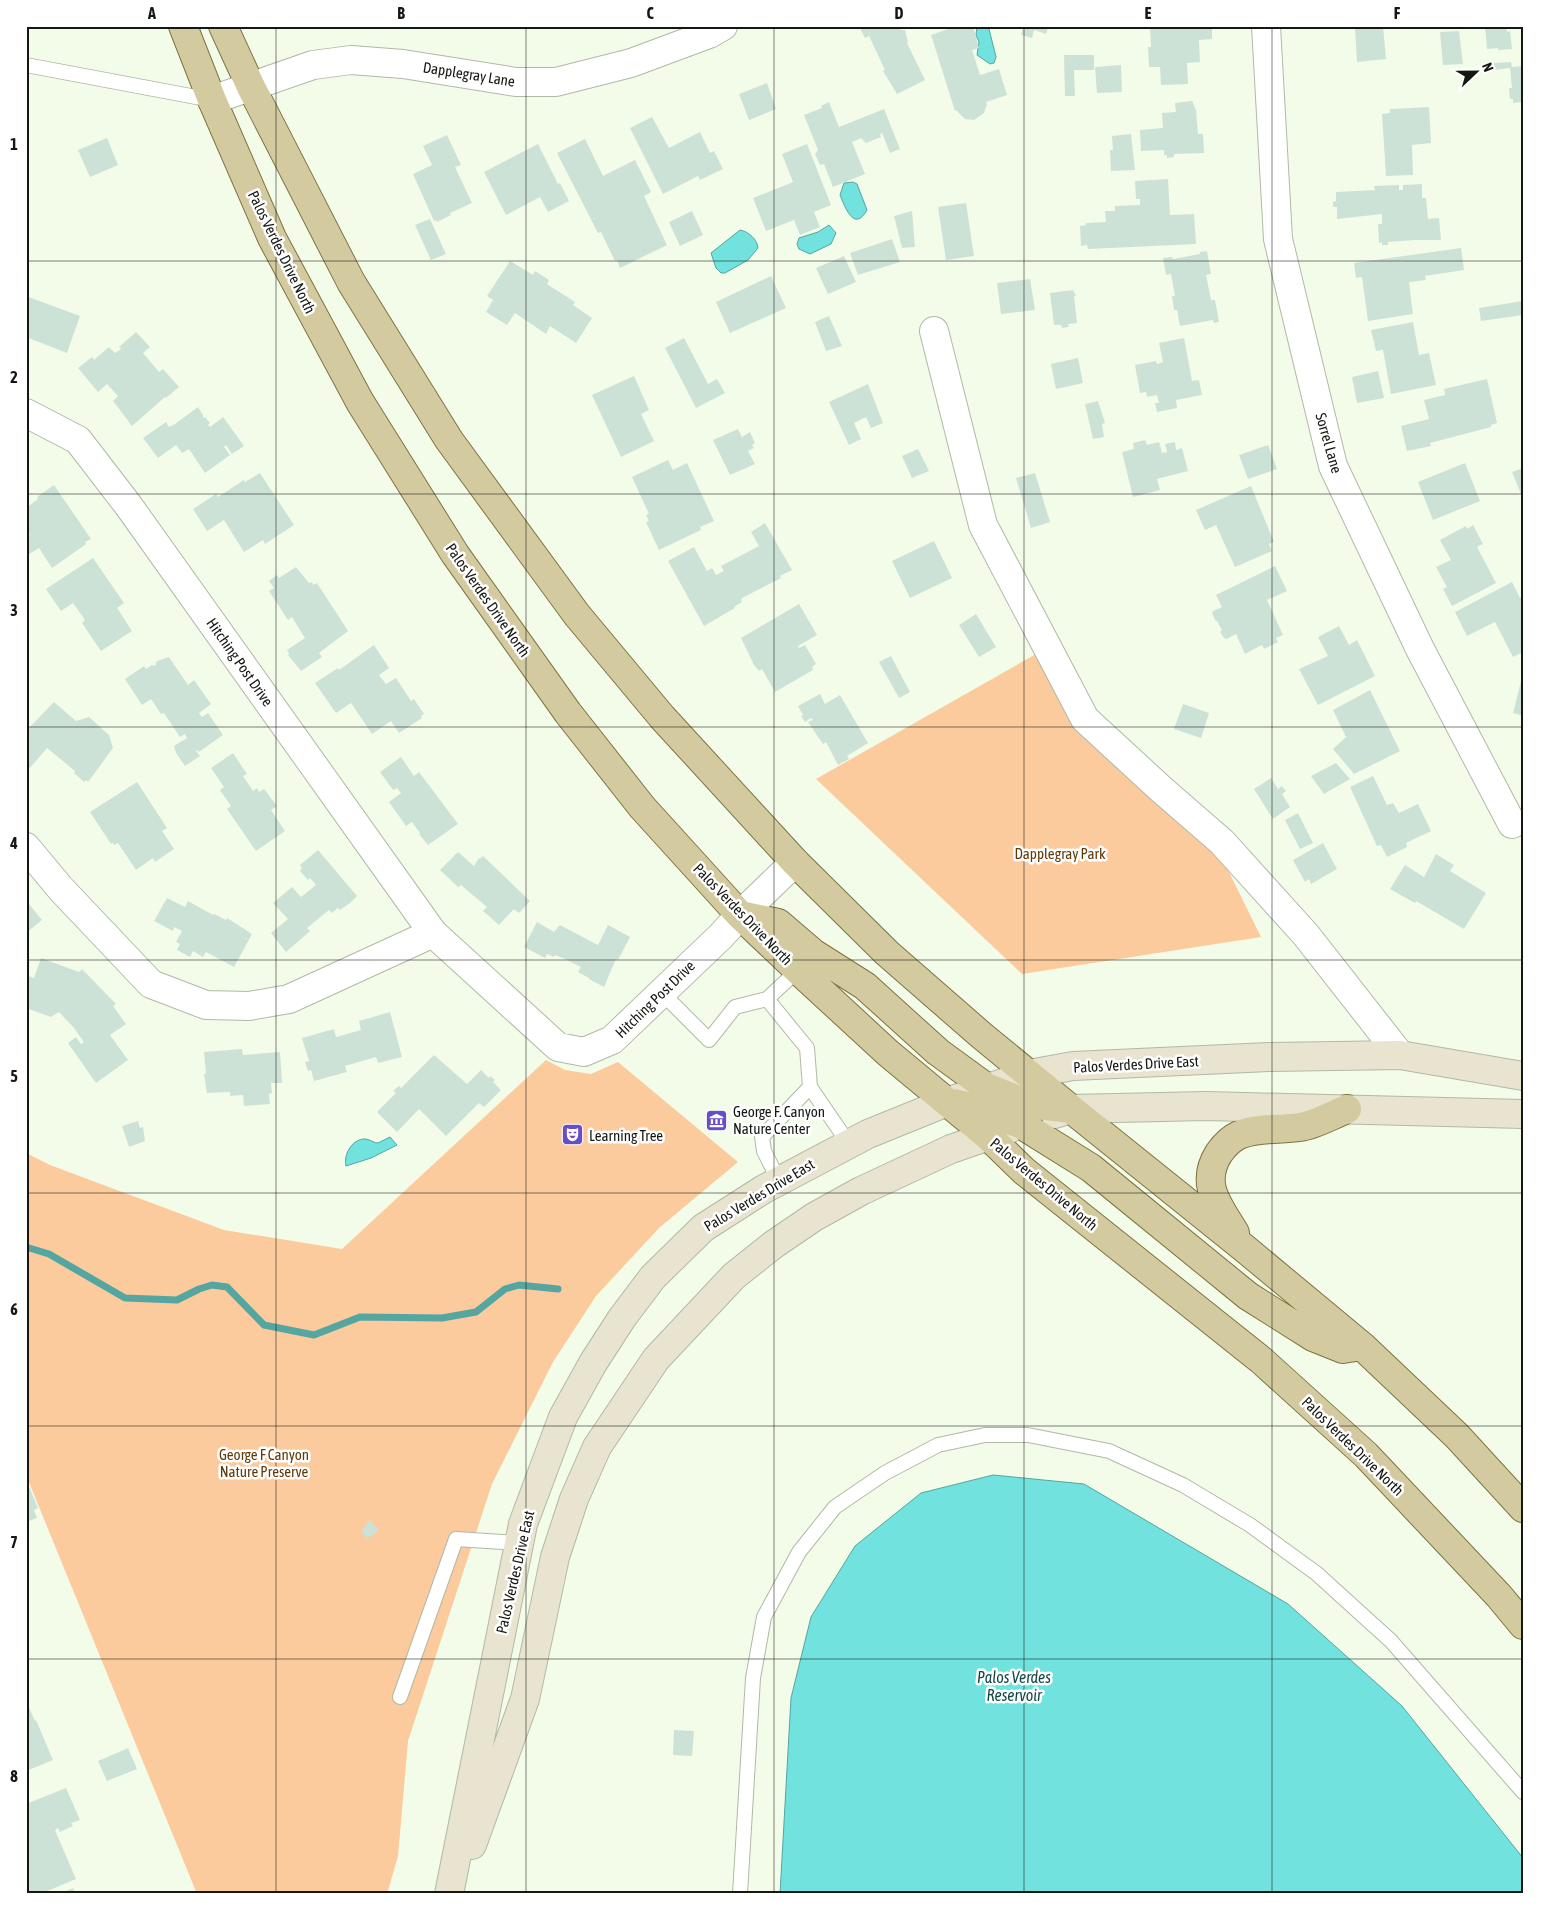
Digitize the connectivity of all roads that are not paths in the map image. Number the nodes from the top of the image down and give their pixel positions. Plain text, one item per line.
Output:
1 (183, 26) edge
2 (224, 26) edge
3 (723, 26) edge
4 (1266, 26) edge
5 (26, 65) edge
6 (251, 87) junction
7 (212, 100) junction
8 (934, 331) dead end
9 (26, 413) edge
10 (1512, 824) dead end
11 (26, 847) edge
12 (795, 862) junction
13 (740, 915) junction
14 (434, 934) junction
15 (798, 970) junction
16 (662, 993) junction
17 (767, 999) junction
18 (1400, 1055) junction
19 (1029, 1074) junction
20 (1523, 1076) edge
21 (810, 1087) junction
22 (986, 1087) junction
23 (947, 1102) junction
24 (1070, 1109) junction
25 (1347, 1109) junction
26 (1523, 1114) edge
27 (1022, 1125) junction
28 (988, 1136) junction
29 (849, 1144) junction
30 (779, 1181) junction
31 (1244, 1248) junction
32 (1362, 1346) junction
33 (1523, 1508) edge
34 (519, 1543) junction
35 (1523, 1625) edge
36 (400, 1698) dead end
37 (1523, 1792) edge
38 (449, 1894) edge
39 (455, 1894) edge
40 (740, 1894) edge

1 - 7 main road, Palos Verdes Drive North
2 - 6 main road
3 - 6 street, Dapplegray Lane
4 - 10 street, Sorrel Lane
5 - 7 lane
6 - 7 street, Dapplegray Lane
6 - 12 main road
7 - 13 main road, Palos Verdes Drive North
8 - 18 street
9 - 14 street, Hitching Post Drive
11 - 14 street
12 - 13 street, Hitching Post Drive
12 - 19 main road
13 - 15 main road, Palos Verdes Drive North
13 - 16 street, Hitching Post Drive
13 - 22 main road
14 - 16 street, Hitching Post Drive
15 - 17 lane
15 - 23 main road, Palos Verdes Drive North
16 - 17 lane
17 - 21 lane
18 - 19 main road, Palos Verdes Drive East
18 - 20 main road, Palos Verdes Drive East
19 - 22 main road, Palos Verdes Drive East
19 - 24 main road
21 - 29 lane
21 - 30 lane
22 - 23 main road, Palos Verdes Drive East
22 - 24 main road
23 - 27 main road
23 - 28 main road, Palos Verdes Drive North
23 - 29 main road, Palos Verdes Drive East
24 - 25 main road
24 - 27 main road
24 - 31 main road
25 - 26 main road
25 - 31 main road
27 - 28 main road
27 - 32 main road
28 - 35 main road, Palos Verdes Drive North
28 - 39 main road
29 - 30 main road, Palos Verdes Drive East
30 - 34 main road, Palos Verdes Drive East
31 - 32 main road
32 - 33 main road
34 - 36 lane
34 - 38 main road, Palos Verdes Drive East
37 - 40 lane

